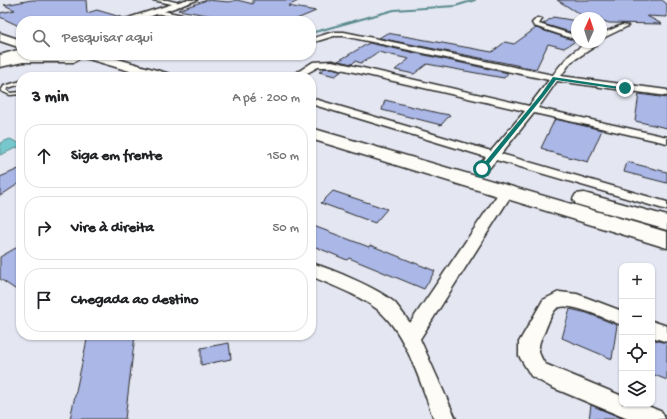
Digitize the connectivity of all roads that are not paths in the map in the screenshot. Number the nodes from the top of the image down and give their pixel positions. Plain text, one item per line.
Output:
1 (156, 0) edge
2 (193, 0) edge
3 (181, 4) junction
4 (158, 12) junction
5 (145, 16) edge
6 (178, 16) edge
7 (539, 19) dead end
8 (624, 26) dead end
9 (0, 29) edge
10 (607, 34) edge
11 (571, 36) edge
12 (0, 37) edge
13 (16, 39) edge
14 (316, 39) edge
15 (16, 40) edge
16 (16, 42) edge
17 (585, 48) edge
18 (16, 53) edge
19 (0, 54) edge
20 (16, 57) edge
21 (0, 58) edge
22 (16, 59) edge
23 (80, 60) edge
24 (107, 60) edge
25 (0, 62) edge
26 (115, 72) edge
27 (148, 72) edge
28 (302, 72) edge
29 (554, 78) junction
30 (16, 84) edge
31 (16, 93) edge
32 (667, 93) edge
33 (16, 94) edge
34 (1, 97) dead end
35 (316, 103) edge
36 (530, 110) junction
37 (316, 120) edge
38 (316, 134) edge
39 (667, 140) edge
40 (487, 161) junction
41 (507, 191) junction
42 (667, 206) edge
43 (667, 223) edge
44 (667, 240) edge
45 (316, 271) edge
46 (619, 317) edge
47 (655, 330) edge
48 (667, 334) edge
49 (410, 338) junction
50 (445, 419) edge
51 (654, 419) edge

1 - 3 street
2 - 3 street
3 - 4 street
4 - 5 street
4 - 6 street
7 - 11 street
8 - 10 street
9 - 13 main road
12 - 15 main road
14 - 29 street
16 - 19 main road
17 - 29 street
18 - 21 street
20 - 25 street
22 - 25 main road
23 - 26 main road
24 - 27 main road
28 - 36 street
29 - 32 street
29 - 36 street
30 - 31 lane
33 - 34 lane
35 - 40 street
36 - 39 street
36 - 40 street
37 - 40 main road
38 - 41 main road
40 - 42 street
40 - 43 main road
41 - 44 main road
41 - 49 street
45 - 49 street
46 - 51 street
47 - 48 street
49 - 50 street

